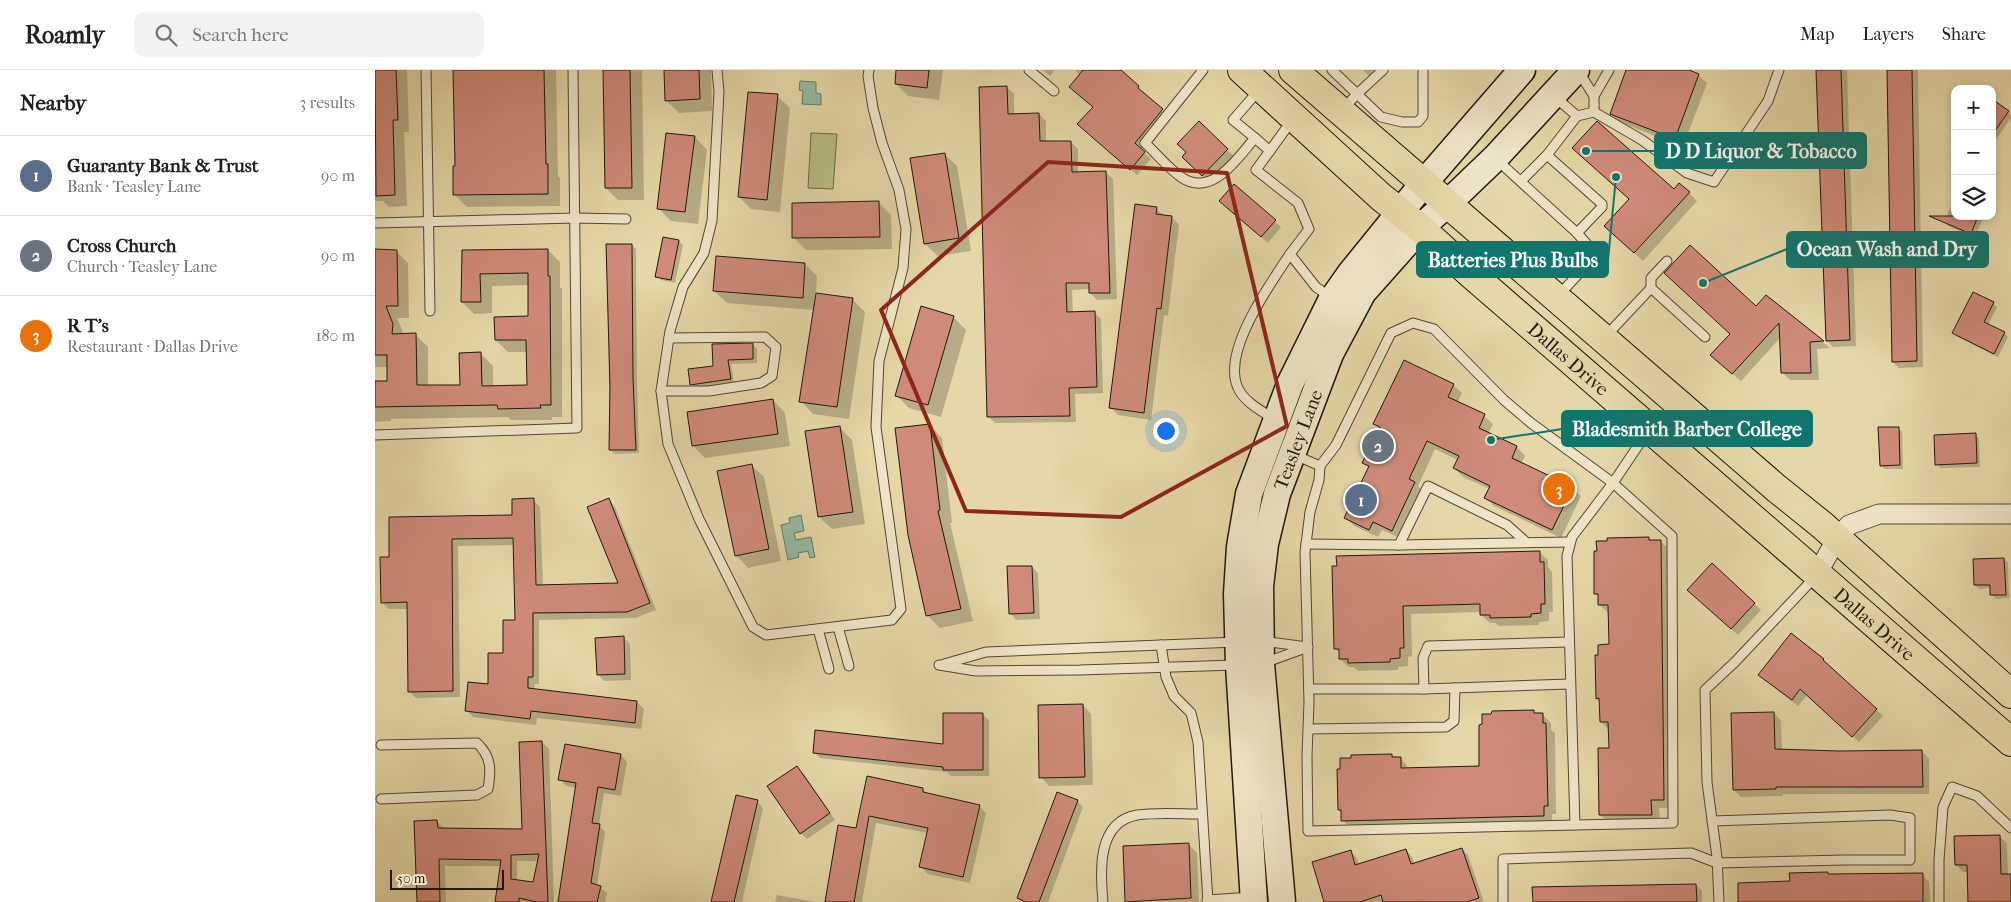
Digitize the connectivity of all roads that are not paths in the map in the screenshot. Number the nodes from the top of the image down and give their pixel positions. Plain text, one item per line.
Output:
1 (425, 70) edge
2 (573, 70) edge
3 (717, 70) edge
4 (869, 70) edge
5 (1029, 70) edge
6 (1203, 70) edge
7 (1293, 70) edge
8 (1332, 70) edge
9 (1383, 70) edge
10 (1423, 70) edge
11 (1522, 70) edge
12 (1609, 70) edge
13 (1779, 70) edge
14 (1564, 78) edge
15 (1252, 79) edge
16 (1054, 91) dead end
17 (1594, 96) junction
18 (1349, 103) junction
19 (1593, 112) junction
20 (1577, 116) junction
21 (1294, 117) junction
22 (1255, 138) junction
23 (1270, 151) junction
24 (1547, 155) junction
25 (1495, 158) junction
26 (1521, 181) junction
27 (1423, 184) junction
28 (1447, 204) junction
29 (575, 218) junction
30 (626, 218) dead end
31 (1411, 220) junction
32 (429, 222) junction
33 (375, 224) edge
34 (1577, 233) junction
35 (1290, 254) junction
36 (1667, 261) dead end
37 (1651, 288) junction
38 (1558, 297) junction
39 (1333, 299) junction
40 (430, 311) dead end
41 (1705, 337) dead end
42 (669, 338) junction
43 (1604, 338) junction
44 (661, 391) junction
45 (1276, 421) junction
46 (1650, 429) junction
47 (375, 435) edge
48 (1292, 454) junction
49 (1320, 466) junction
50 (1758, 472) junction
51 (1613, 483) junction
52 (2011, 514) edge
53 (1837, 538) junction
54 (1526, 542) junction
55 (1570, 542) junction
56 (1306, 544) junction
57 (1399, 545) junction
58 (1817, 574) junction
59 (838, 627) junction
60 (818, 630) junction
61 (1569, 642) junction
62 (1161, 645) junction
63 (1308, 647) junction
64 (1250, 653) junction
65 (849, 666) dead end
66 (1163, 668) junction
67 (829, 669) dead end
68 (1570, 684) junction
69 (1455, 688) junction
70 (1309, 689) junction
71 (1424, 689) junction
72 (2011, 694) edge
73 (1309, 729) junction
74 (2011, 742) edge
75 (381, 745) dead end
76 (381, 799) dead end
77 (1202, 814) junction
78 (1712, 821) junction
79 (1575, 825) junction
80 (2011, 828) edge
81 (1717, 863) junction
82 (1254, 899) edge
83 (1207, 901) edge
84 (1103, 902) edge
85 (1281, 902) edge
86 (1503, 902) edge
87 (1719, 902) edge
88 (1939, 902) edge

1 - 32 lane
2 - 29 lane
3 - 42 lane
4 - 59 lane
5 - 16 lane
6 - 22 lane
7 - 18 main road, Dallas Drive
8 - 18 lane
9 - 18 lane
10 - 18 lane
11 - 27 main road, Teasley Lane
12 - 17 lane
13 - 19 lane
14 - 17 lane
14 - 20 lane
14 - 25 main road, Teasley Lane
15 - 21 main road, Dallas Drive
15 - 22 lane
17 - 19 lane
18 - 27 main road, Dallas Drive
19 - 20 lane
20 - 24 lane
21 - 23 lane
21 - 31 main road, Dallas Drive
22 - 23 lane
23 - 35 lane
24 - 26 lane
24 - 34 lane
25 - 26 lane
25 - 28 main road, Teasley Lane
26 - 34 lane
27 - 28 main road, Dallas Drive
27 - 31 main road, Teasley Lane
28 - 31 main road, Teasley Lane
28 - 38 main road, Dallas Drive
29 - 30 lane
29 - 32 lane
29 - 47 lane
31 - 39 main road, Teasley Lane
31 - 46 main road, Dallas Drive
31 - 48 main road, Teasley Lane
32 - 33 lane
32 - 40 lane
34 - 38 lane
35 - 39 lane
35 - 45 lane
36 - 37 lane
37 - 41 lane
37 - 43 lane
38 - 43 main road, Dallas Drive
39 - 45 main road, Teasley Lane
42 - 44 lane
42 - 44 lane
43 - 50 main road, Dallas Drive
44 - 60 lane
45 - 64 main road, Teasley Lane
46 - 50 main road
46 - 51 lane
46 - 58 main road, Dallas Drive
48 - 49 lane
48 - 64 main road, Teasley Lane
49 - 51 lane
49 - 56 lane
50 - 53 main road, Dallas Drive
51 - 55 lane
51 - 79 lane
52 - 53 street
53 - 58 street
53 - 72 main road, Dallas Drive
54 - 55 lane
54 - 57 lane
54 - 57 lane
55 - 61 lane
56 - 57 lane
56 - 63 lane
58 - 74 main road, Dallas Drive
58 - 78 lane
59 - 60 lane
59 - 65 lane
60 - 67 lane
61 - 68 lane
61 - 71 lane
62 - 64 lane
62 - 66 lane
62 - 66 lane
63 - 64 lane
63 - 64 lane
63 - 70 lane
64 - 66 lane
64 - 82 main road, Teasley Lane
64 - 85 main road, Teasley Lane
66 - 77 lane
68 - 69 lane
68 - 79 lane
69 - 71 lane
69 - 73 lane
70 - 71 lane
70 - 73 lane
73 - 79 lane
75 - 76 lane
77 - 83 lane
77 - 84 lane
78 - 81 lane
78 - 81 lane
80 - 88 lane
81 - 86 lane
81 - 87 lane
82 - 83 lane

